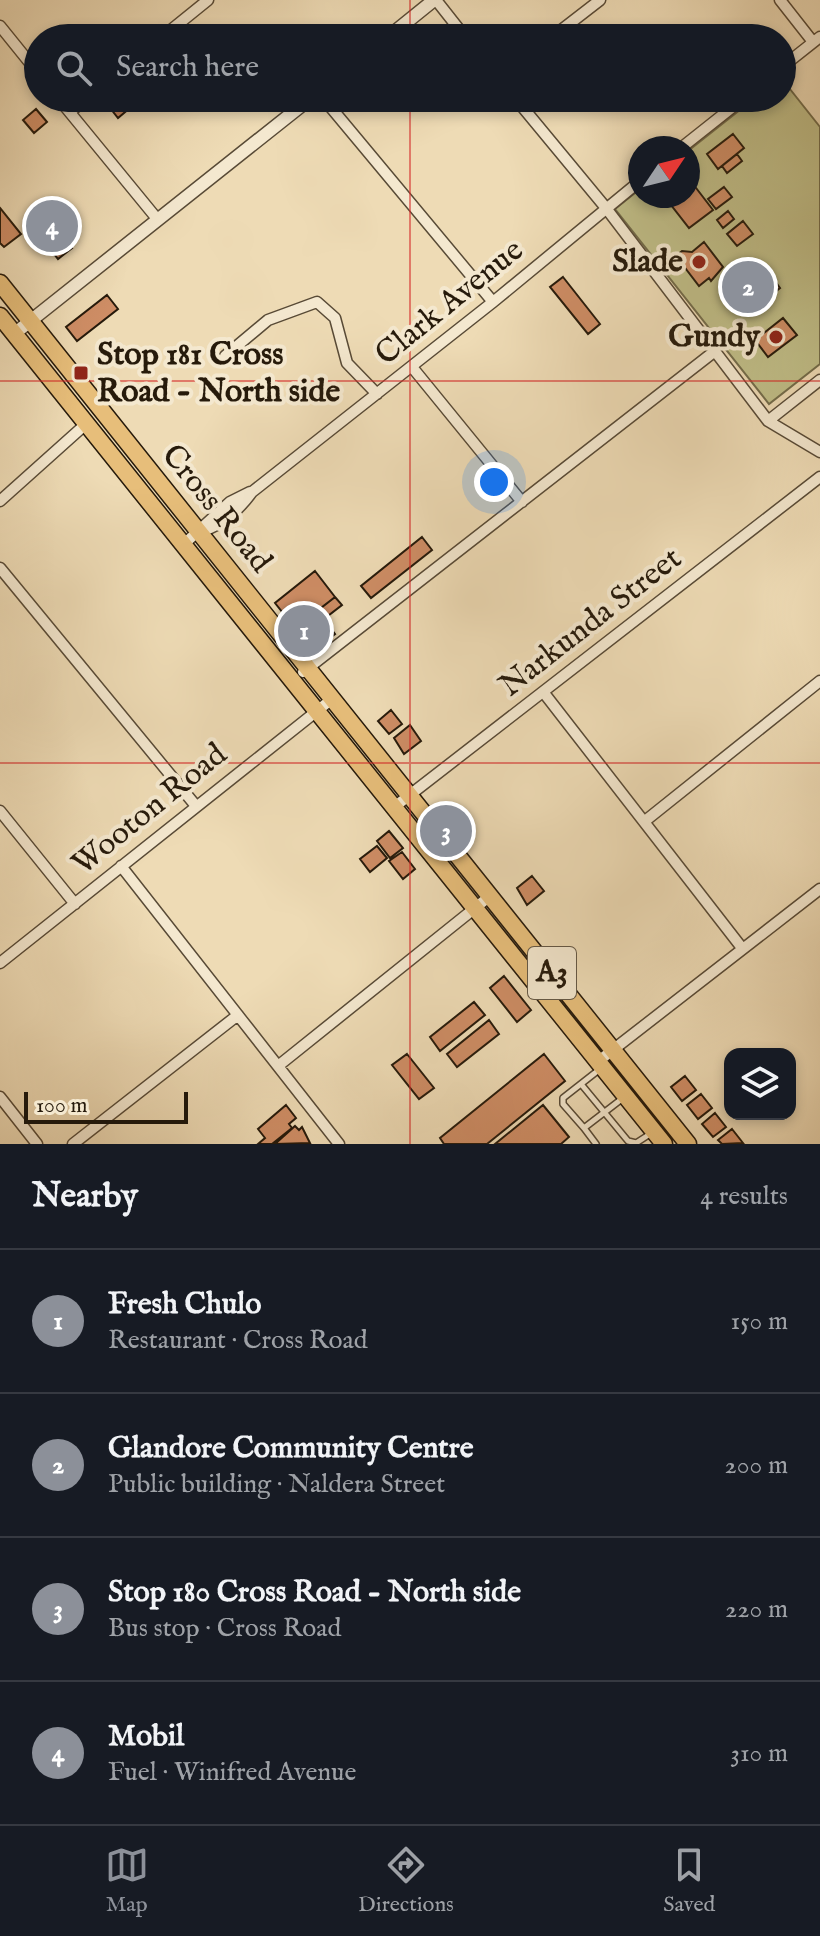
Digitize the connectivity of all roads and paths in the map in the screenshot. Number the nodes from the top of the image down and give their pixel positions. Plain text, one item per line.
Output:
1 (208, 0) edge
2 (435, 0) edge
3 (600, 0) edge
4 (780, 0) edge
5 (178, 24) edge
6 (405, 24) edge
7 (455, 24) edge
8 (569, 24) edge
9 (0, 26) edge
10 (817, 40) edge
11 (24, 56) edge
12 (796, 56) edge
13 (70, 112) edge
14 (293, 112) edge
15 (335, 112) edge
16 (527, 112) edge
17 (726, 112) edge
18 (696, 136) edge
19 (628, 191) edge
20 (606, 208) junction
21 (158, 220) junction
22 (0, 283) edge
23 (493, 302) junction
24 (0, 316) edge
25 (31, 322) junction
26 (14, 334) junction
27 (715, 351) junction
28 (225, 356) dead end
29 (412, 367) junction
30 (820, 380) edge
31 (377, 394) junction
32 (768, 421) junction
33 (87, 423) junction
34 (820, 452) edge
35 (820, 477) edge
36 (0, 501) edge
37 (522, 502) junction
38 (199, 532) junction
39 (183, 545) junction
40 (0, 568) edge
41 (308, 668) junction
42 (292, 681) junction
43 (820, 681) edge
44 (544, 693) junction
45 (332, 699) junction
46 (315, 711) junction
47 (409, 796) junction
48 (196, 806) junction
49 (393, 808) junction
50 (0, 811) edge
51 (645, 821) junction
52 (121, 866) junction
53 (820, 889) edge
54 (490, 896) junction
55 (75, 904) junction
56 (474, 909) junction
57 (742, 948) junction
58 (0, 963) edge
59 (238, 1015) junction
60 (613, 1050) junction
61 (278, 1066) junction
62 (598, 1066) junction
63 (581, 1084) junction
64 (0, 1097) edge
65 (624, 1097) junction
66 (605, 1113) junction
67 (584, 1128) junction
68 (659, 1138) edge
69 (626, 1143) edge
70 (636, 1143) edge
71 (37, 1144) edge
72 (73, 1144) edge
73 (339, 1144) edge
74 (596, 1144) edge
75 (688, 1144) edge

1 - 5 street
2 - 6 street
2 - 7 street
3 - 8 street
4 - 10 street
9 - 11 street
10 - 12 street
13 - 21 street
14 - 21 street
15 - 23 street
16 - 20 street
17 - 18 street
19 - 20 street, Clark Avenue
20 - 23 street, Clark Avenue
20 - 27 street
21 - 25 street
22 - 25 highway, Cross Road / A3
23 - 29 street, Clark Avenue
24 - 26 highway, Cross Road / A3
25 - 26 street
25 - 38 highway, Cross Road / A3
26 - 33 highway, Cross Road / A3
27 - 32 street
27 - 37 street
28 - 31 street
29 - 31 street, Clark Avenue
29 - 37 street
30 - 32 street
31 - 38 street, Clark Avenue
32 - 34 street
33 - 36 street
33 - 39 highway, Cross Road / A3
35 - 44 street, Narkunda Street
37 - 41 street
38 - 39 street, Clark Avenue
38 - 41 highway, Cross Road / A3
39 - 42 highway, Cross Road / A3
40 - 48 street
41 - 42 street
41 - 45 highway, Cross Road / A3
42 - 46 highway, Cross Road / A3
43 - 51 street
44 - 47 street, Narkunda Street
44 - 51 street
45 - 46 street, Wooton Road
45 - 47 highway, Cross Road / A3
46 - 48 street, Wooton Road
46 - 49 highway, Cross Road / A3
47 - 49 street, Narkunda Street
47 - 54 highway, Cross Road / A3
48 - 52 street, Wooton Road
49 - 56 highway, Cross Road / A3
50 - 55 street
51 - 57 street
52 - 55 street, Wooton Road
52 - 59 street
53 - 57 street
54 - 56 street
54 - 60 highway, Cross Road / A3
55 - 58 street, Wooton Road
56 - 61 street
56 - 62 highway, Cross Road / A3
57 - 60 street
59 - 61 street
59 - 72 street
60 - 62 street
60 - 75 highway, Cross Road / A3
61 - 73 street
62 - 63 lane
62 - 65 highway, Cross Road / A3
63 - 66 lane
63 - 67 lane
64 - 71 street
65 - 66 lane
65 - 68 highway, Cross Road / A3
66 - 67 lane
66 - 69 lane
67 - 74 lane
68 - 70 lane
69 - 70 lane

